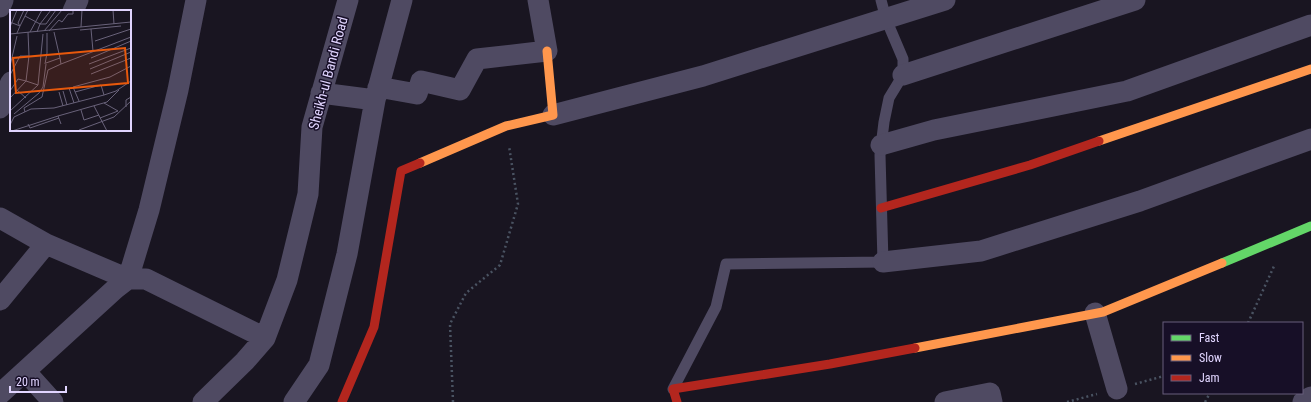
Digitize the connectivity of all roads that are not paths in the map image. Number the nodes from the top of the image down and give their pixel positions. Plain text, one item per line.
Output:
1 (3, 0) edge
2 (78, 0) edge
3 (196, 0) edge
4 (348, 0) edge
5 (402, 0) edge
6 (538, 0) edge
7 (1135, 0) edge
8 (939, 1) edge
9 (0, 7) edge
10 (884, 9) edge
11 (73, 10) edge
12 (1311, 25) edge
13 (547, 51) junction
14 (1311, 69) edge
15 (903, 75) junction
16 (10, 84) edge
17 (321, 92) junction
18 (376, 94) junction
19 (0, 108) edge
20 (553, 115) junction
21 (1311, 139) edge
22 (881, 145) junction
23 (881, 208) junction
24 (0, 218) edge
25 (1311, 226) edge
26 (46, 244) junction
27 (883, 262) junction
28 (128, 279) junction
29 (0, 300) edge
30 (1095, 313) junction
31 (265, 338) junction
32 (25, 371) junction
33 (673, 389) junction
34 (1118, 389) dead end
35 (0, 394) edge
36 (1311, 398) edge
37 (53, 402) edge
38 (203, 402) edge
39 (294, 402) edge
40 (342, 402) edge
41 (677, 402) edge
42 (944, 402) edge
43 (992, 402) edge
44 (1303, 402) edge

1 - 9 street
2 - 11 street
3 - 28 street
4 - 17 street, Sheikh-ul Bandi Road
5 - 18 street
6 - 13 street
7 - 15 street
8 - 10 street
10 - 15 lane
10 - 20 street
12 - 22 street
13 - 18 street
13 - 20 street
14 - 23 street
15 - 22 lane
16 - 19 street
17 - 18 street
17 - 31 street, Sheikh-ul Bandi Road
18 - 39 street
20 - 40 street
21 - 27 street
22 - 23 lane
23 - 27 lane
24 - 26 street
25 - 30 street
26 - 28 street
26 - 29 street
27 - 33 lane
28 - 31 street
28 - 32 street
30 - 33 street
30 - 34 street
31 - 38 street, Sheikh-ul Bandi Road
32 - 35 street
32 - 37 street
33 - 41 street
36 - 44 street
42 - 43 street

